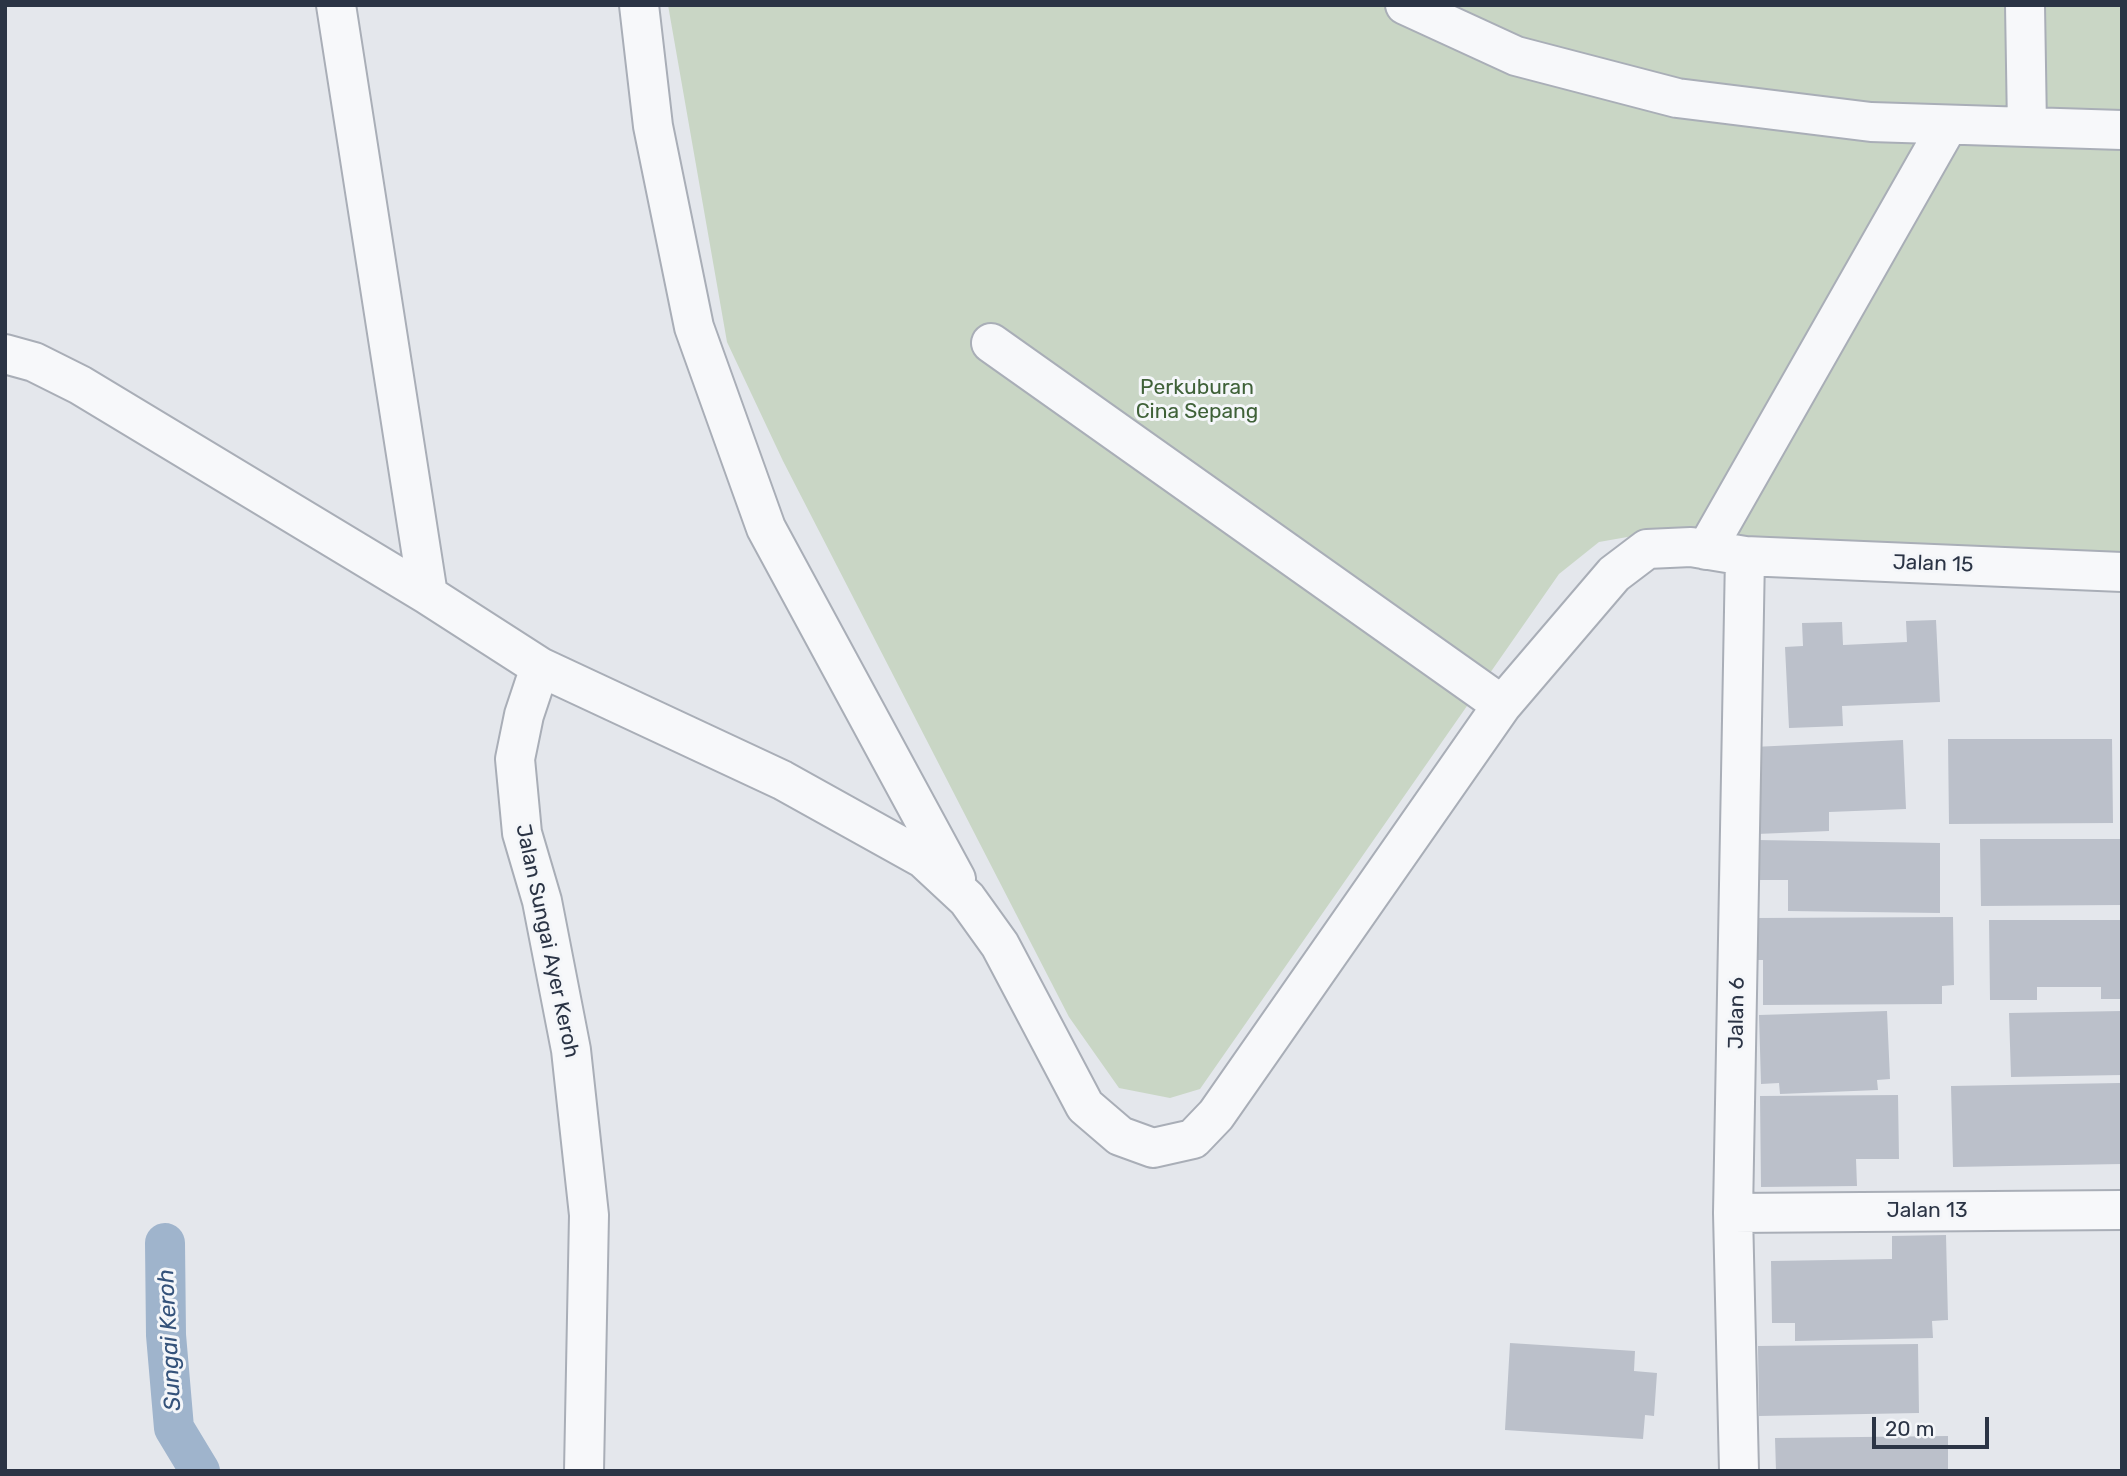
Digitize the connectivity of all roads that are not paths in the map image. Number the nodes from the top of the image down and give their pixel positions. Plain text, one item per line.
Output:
1 (336, 5) edge
2 (639, 5) edge
3 (1405, 5) edge
4 (2025, 5) edge
5 (1948, 125) junction
6 (2027, 127) junction
7 (2122, 130) edge
8 (991, 343) dead end
9 (5, 354) edge
10 (1706, 550) junction
11 (1745, 556) junction
12 (2122, 572) edge
13 (428, 595) junction
14 (540, 667) junction
15 (1502, 705) junction
16 (967, 899) junction
17 (2122, 1210) edge
18 (1733, 1213) junction
19 (584, 1471) edge
20 (1739, 1471) edge

1 - 13 street
2 - 16 street
3 - 5 street
4 - 6 street
5 - 6 street
5 - 10 street
6 - 7 street
8 - 15 street
9 - 13 street
10 - 11 street, Jalan 15
10 - 15 street, Jalan 15
11 - 12 street, Jalan 15
11 - 18 street, Jalan 6
13 - 14 street
14 - 16 street
14 - 19 street, Jalan Sungai Ayer Keroh
15 - 16 street, Jalan 15
17 - 18 street, Jalan 13
18 - 20 street, Jalan 6

